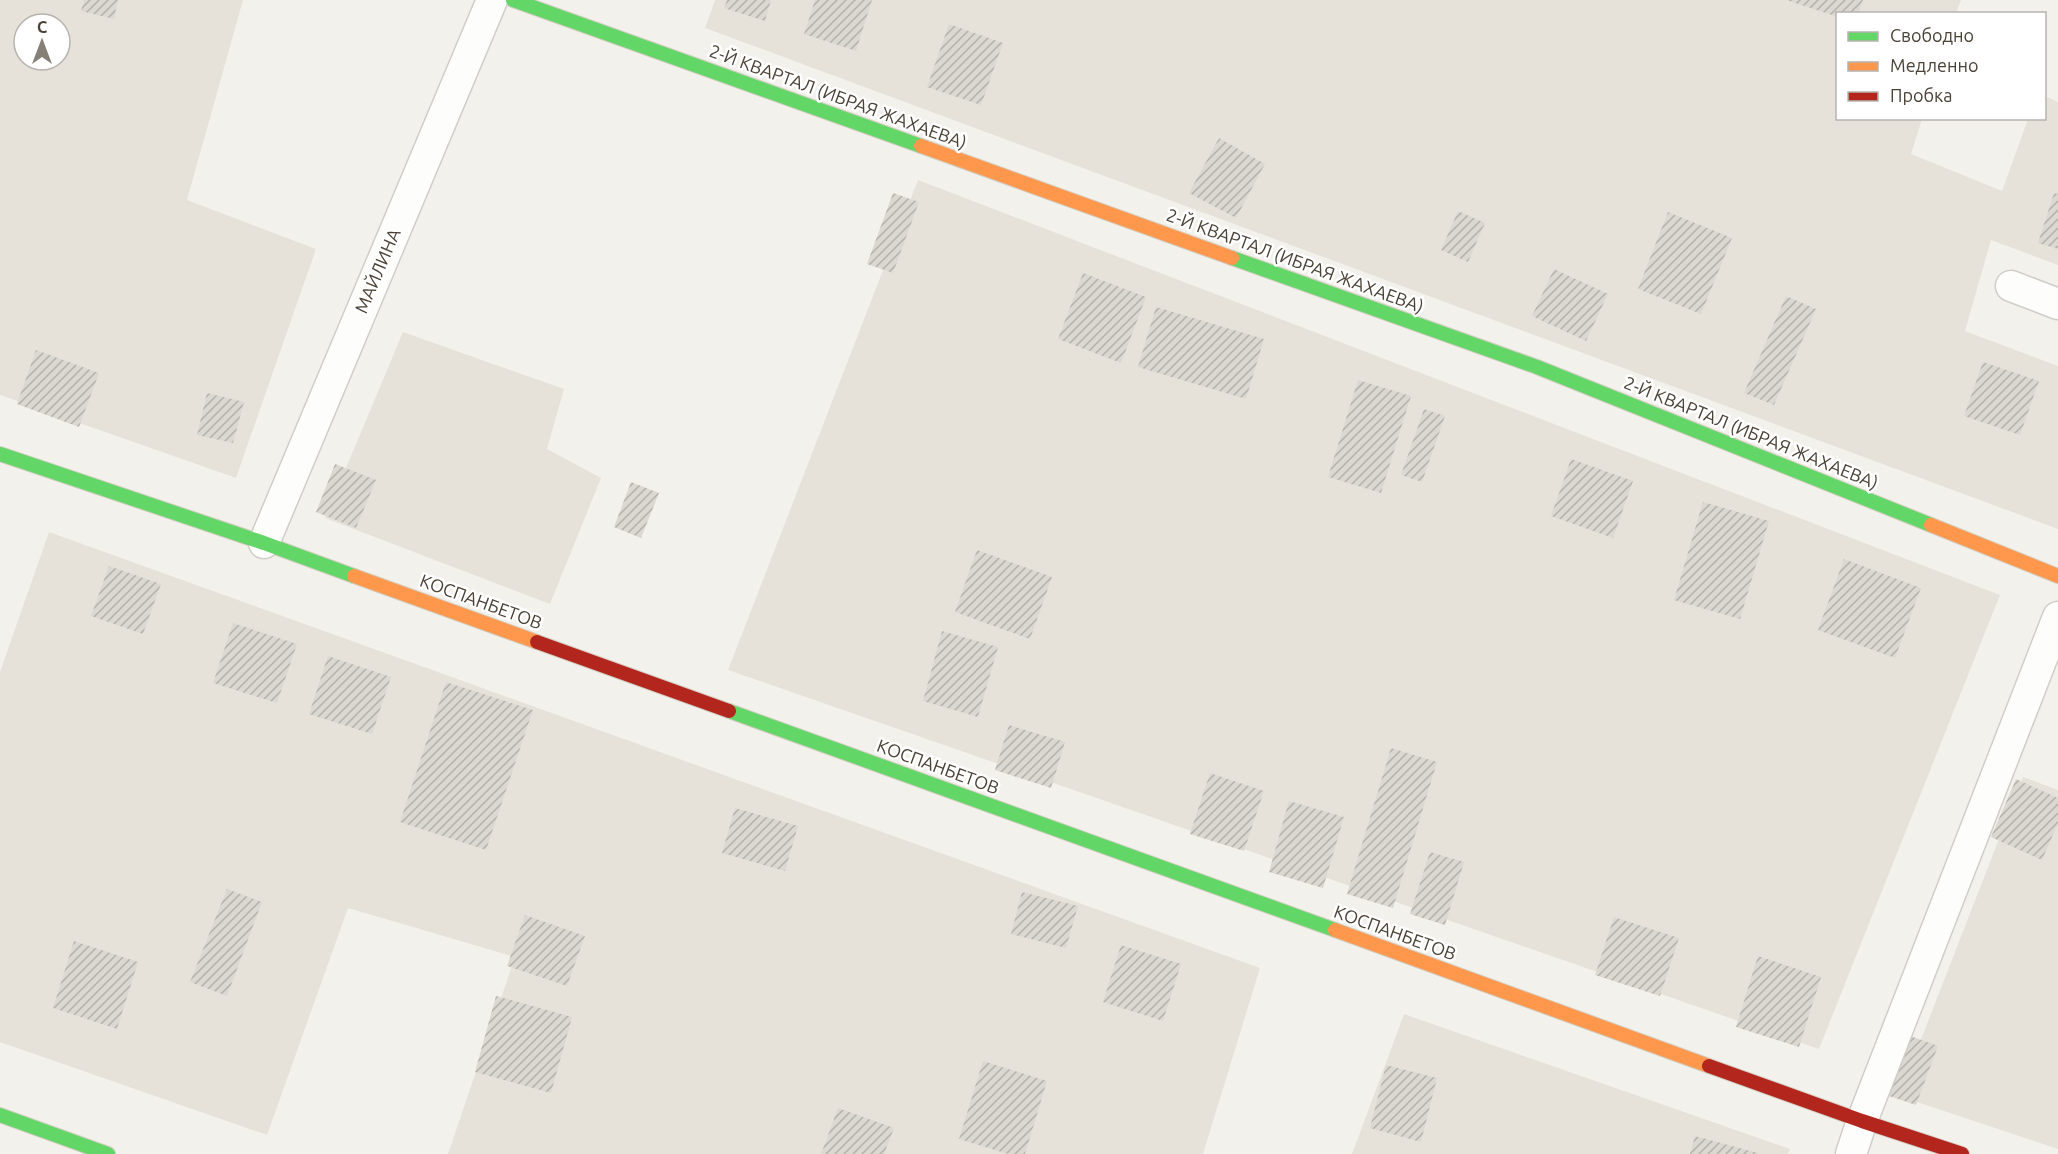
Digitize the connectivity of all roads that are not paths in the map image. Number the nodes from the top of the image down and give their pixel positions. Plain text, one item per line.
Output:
1 (492, 0) edge
2 (513, 0) edge
3 (2011, 286) dead end
4 (2058, 304) edge
5 (0, 454) edge
6 (264, 543) junction
7 (2058, 576) edge
8 (2058, 617) edge
9 (0, 1115) edge
10 (1862, 1121) junction
11 (108, 1154) edge
12 (1851, 1154) edge
13 (1962, 1154) edge

1 - 6 street, МАЙЛИНА
2 - 7 street, 2-Й КВАРТАЛ (ИБРАЯ ЖАХАЕВА)
3 - 4 street
5 - 6 street, КОСПАНБЕТОВ
6 - 10 street, КОСПАНБЕТОВ
8 - 10 street
9 - 11 street
10 - 12 street
10 - 13 street, КОСПАНБЕТОВ

